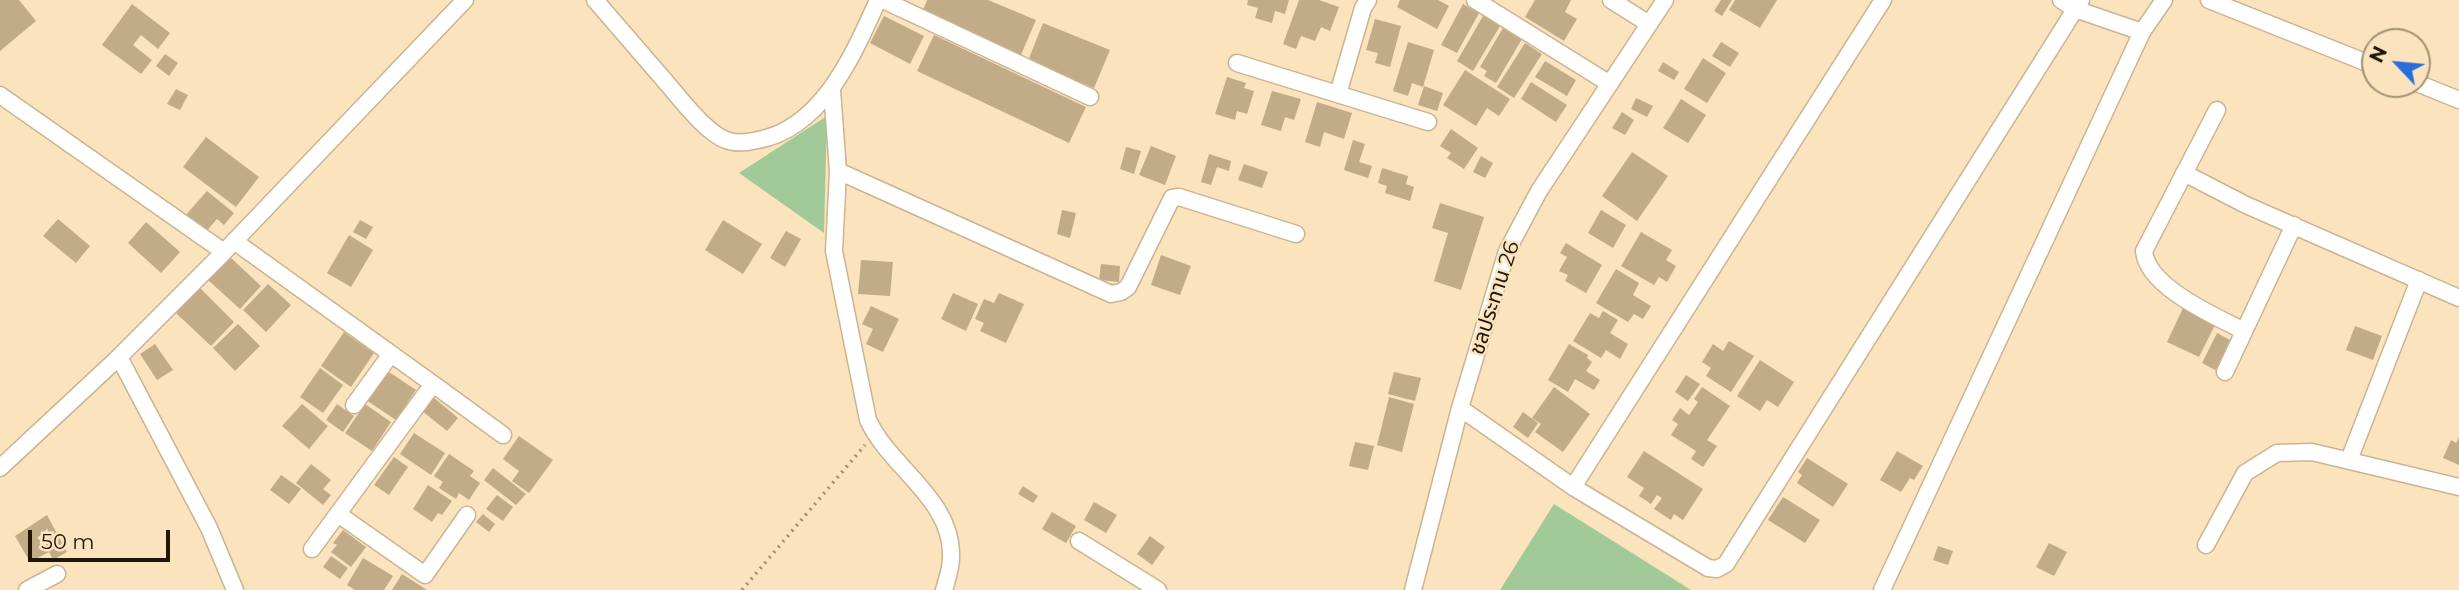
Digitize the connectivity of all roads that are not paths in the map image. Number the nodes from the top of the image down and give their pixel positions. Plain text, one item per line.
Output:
1 (465, 0) edge
2 (595, 0) edge
3 (880, 0) edge
4 (1368, 0) edge
5 (1475, 0) edge
6 (1611, 0) edge
7 (1665, 0) edge
8 (1883, 0) edge
9 (2061, 0) edge
10 (2164, 0) edge
11 (2209, 0) edge
12 (2078, 4) edge
13 (1649, 24) junction
14 (2143, 33) junction
15 (2361, 60) edge
16 (1237, 63) dead end
17 (1610, 84) junction
18 (2431, 89) edge
19 (832, 90) junction
20 (1338, 94) junction
21 (0, 95) edge
22 (1090, 97) dead end
23 (2459, 100) edge
24 (2217, 110) dead end
25 (1428, 122) dead end
26 (838, 171) junction
27 (2184, 173) junction
28 (2294, 225) junction
29 (1296, 234) dead end
30 (229, 247) junction
31 (2418, 280) junction
32 (2459, 298) edge
33 (2244, 331) junction
34 (391, 354) junction
35 (119, 358) junction
36 (2225, 372) dead end
37 (433, 384) junction
38 (354, 405) dead end
39 (1460, 408) junction
40 (503, 436) dead end
41 (2349, 460) junction
42 (0, 468) edge
43 (1573, 487) junction
44 (2459, 487) edge
45 (338, 514) junction
46 (467, 516) dead end
47 (1079, 541) dead end
48 (2206, 545) dead end
49 (312, 549) dead end
50 (57, 574) dead end
51 (27, 590) edge
52 (235, 590) edge
53 (944, 590) edge
54 (1158, 590) edge
55 (1413, 590) edge
56 (1882, 590) edge

1 - 30 street
2 - 19 street
3 - 19 street
3 - 22 street
4 - 20 street
5 - 17 street
6 - 13 street
7 - 13 street, ชลประทาน 26
8 - 43 street
9 - 12 street
10 - 14 street
11 - 15 street
12 - 14 street
12 - 43 street
13 - 17 street, ชลประทาน 26
14 - 56 street
16 - 20 street
17 - 39 street, ชลประทาน 26
18 - 23 street
19 - 26 street
20 - 25 street
21 - 30 street
24 - 27 street
26 - 29 street
26 - 53 street
27 - 28 street
27 - 33 street
28 - 31 street
28 - 33 street
30 - 34 street
30 - 35 street
31 - 32 street
31 - 41 street
33 - 36 street
34 - 37 street
34 - 38 street
35 - 42 street
35 - 52 street
37 - 40 street
37 - 45 street
39 - 43 street
39 - 55 street, ชลประทาน 26
41 - 44 street
41 - 48 street
45 - 46 street
45 - 49 street
47 - 54 street
50 - 51 street

